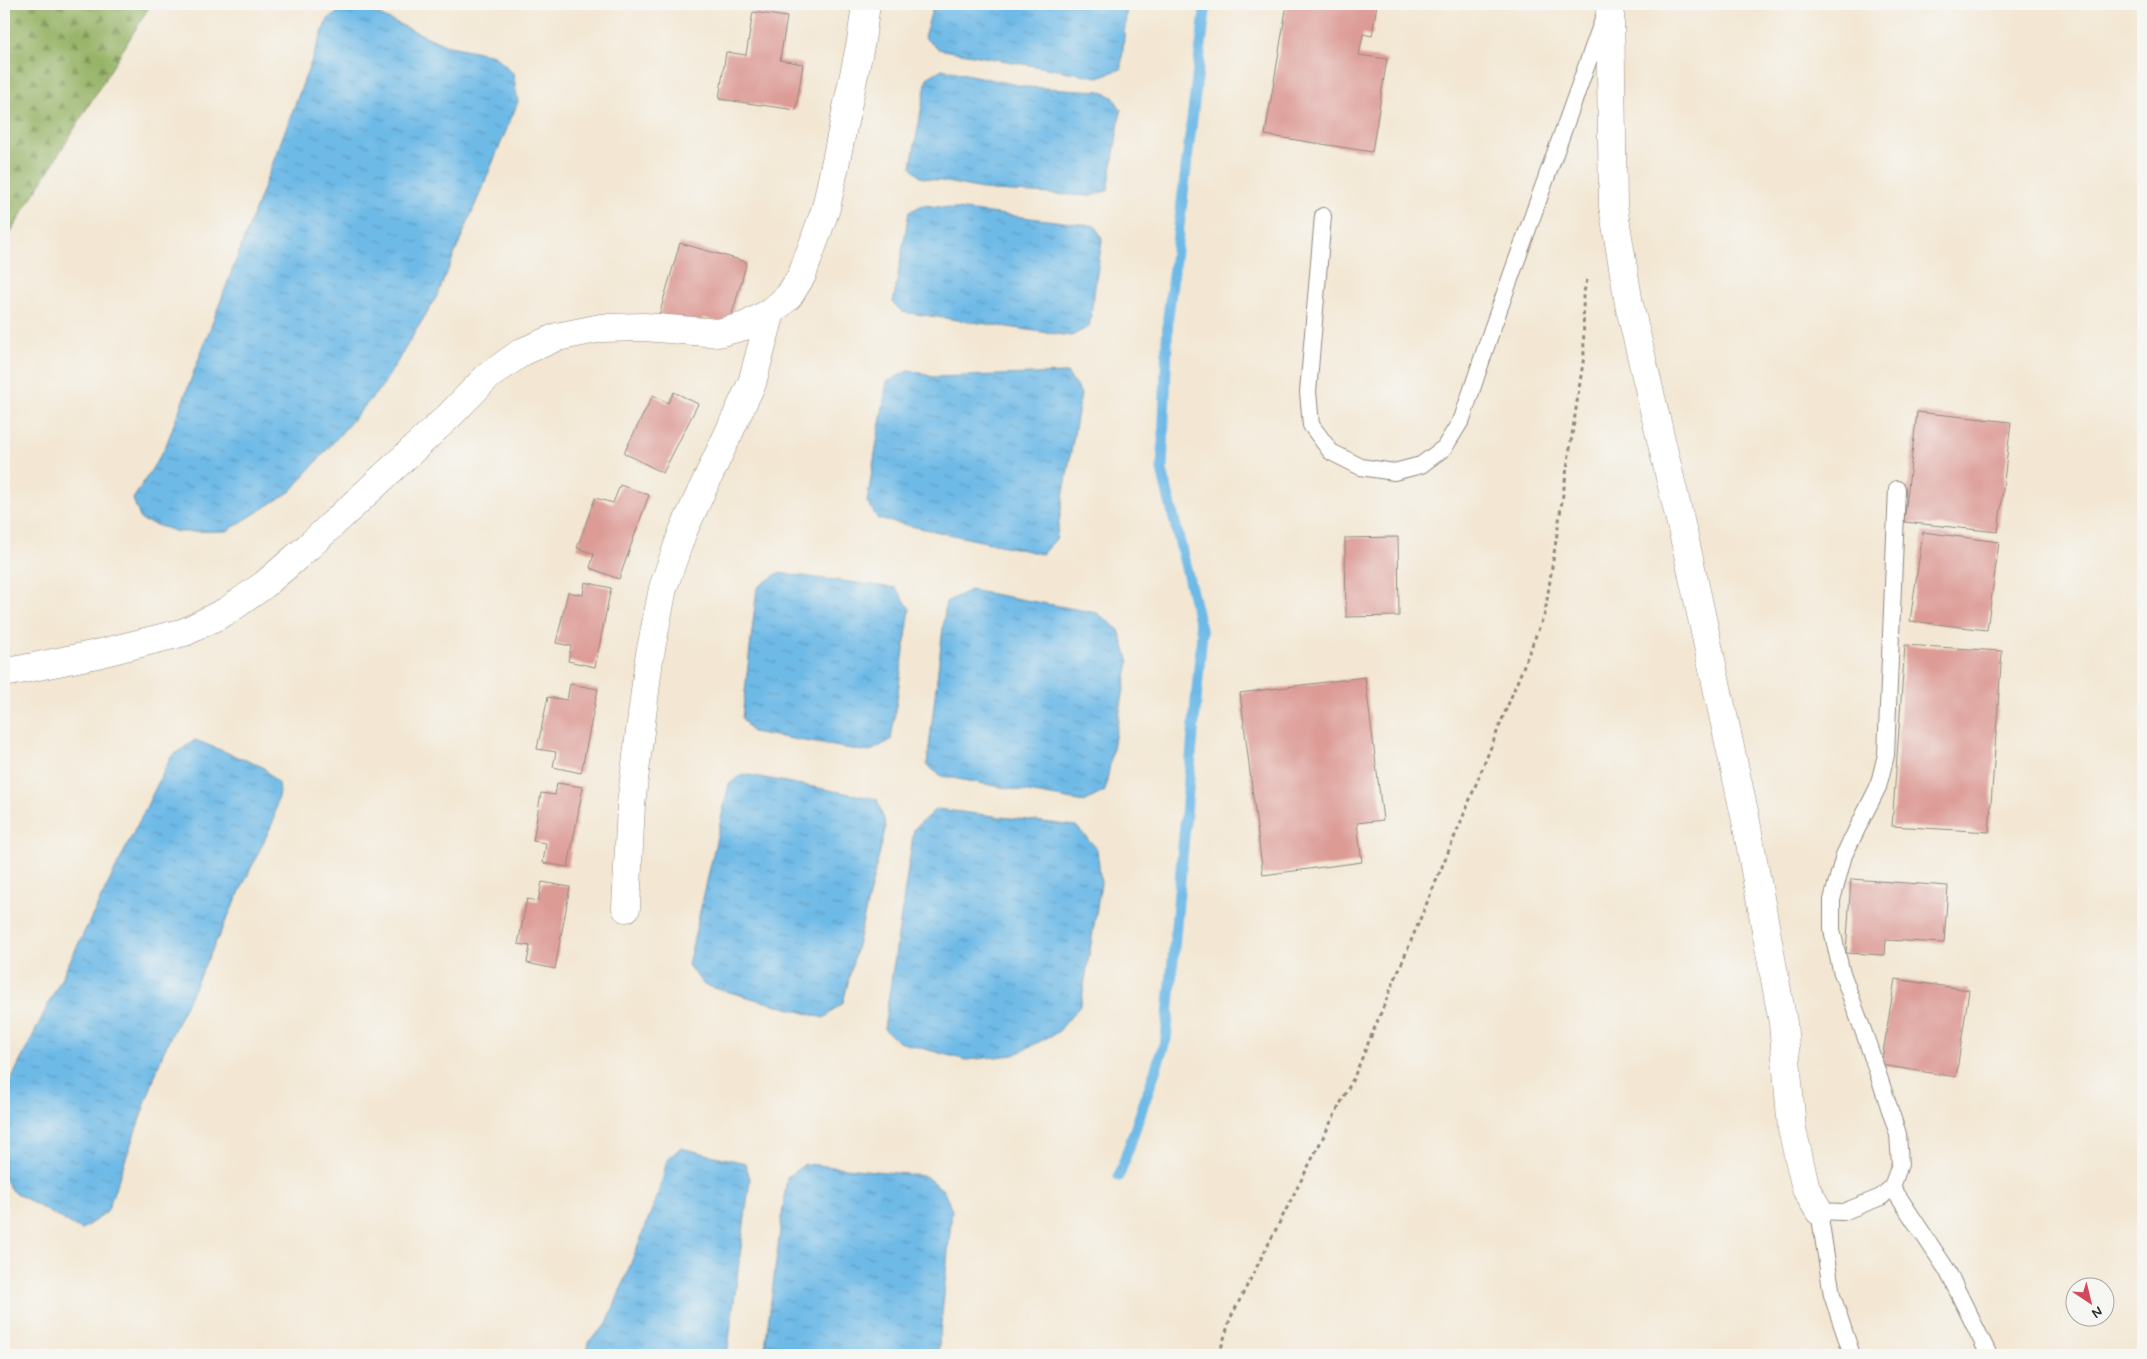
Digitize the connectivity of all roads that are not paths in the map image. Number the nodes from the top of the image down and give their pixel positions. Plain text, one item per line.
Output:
1 (866, 4) edge
2 (1609, 4) edge
3 (1323, 216) dead end
4 (771, 312) junction
5 (1897, 489) dead end
6 (4, 673) edge
7 (626, 908) dead end
8 (1892, 1187) junction
9 (1819, 1211) junction
10 (1852, 1355) edge
11 (1989, 1355) edge

1 - 4 street
2 - 3 lane
2 - 9 street
4 - 6 street
4 - 7 street
5 - 8 lane
8 - 9 lane
8 - 11 lane
9 - 10 lane

